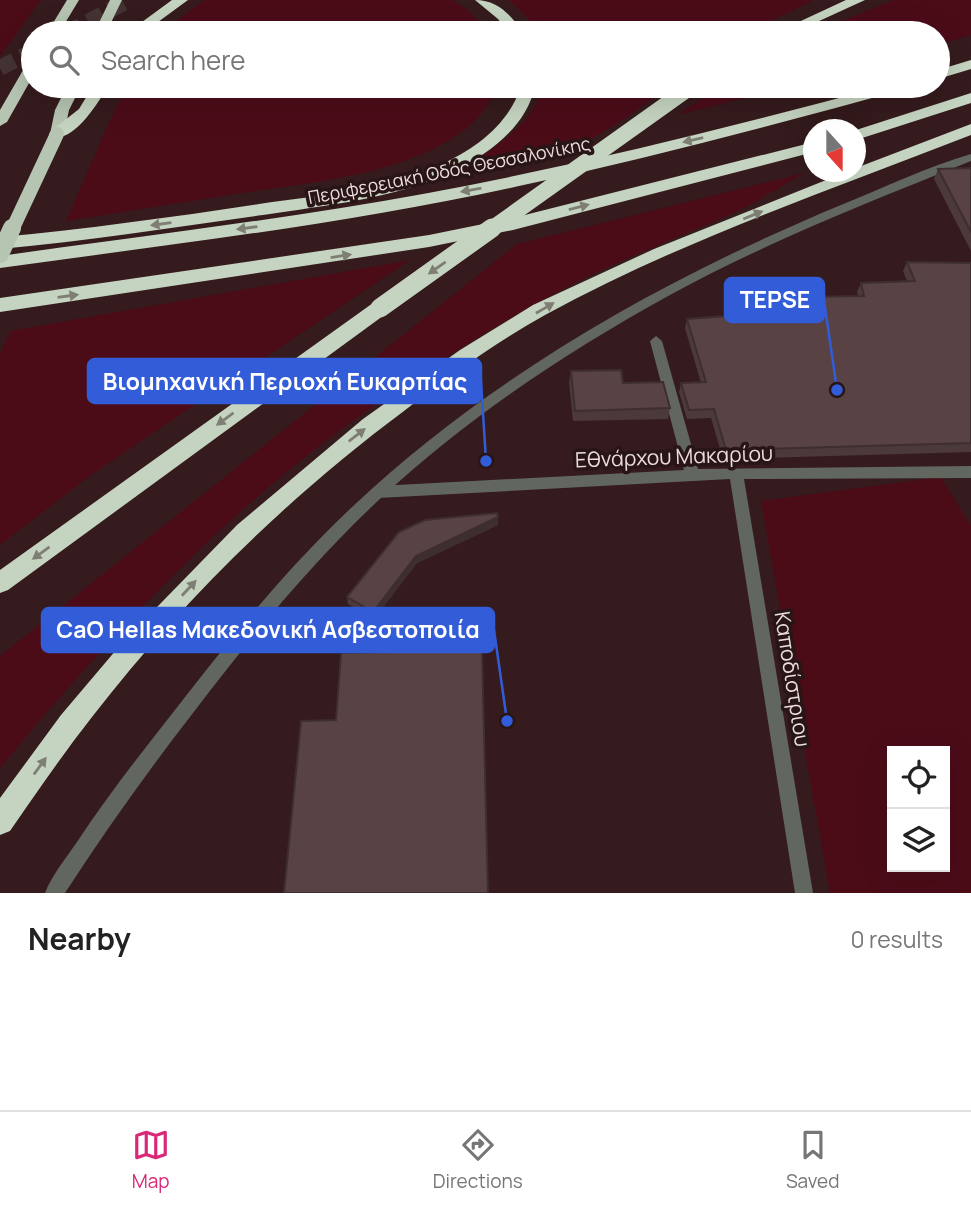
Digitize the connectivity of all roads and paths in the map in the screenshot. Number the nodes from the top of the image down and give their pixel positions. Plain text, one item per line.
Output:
1 (73, 0) edge
2 (116, 0) edge
3 (181, 0) edge
4 (482, 0) edge
5 (858, 0) edge
6 (60, 21) edge
7 (106, 21) edge
8 (151, 21) edge
9 (507, 21) edge
10 (810, 21) edge
11 (971, 64) edge
12 (950, 71) edge
13 (21, 85) edge
14 (68, 98) edge
15 (93, 98) edge
16 (523, 98) edge
17 (675, 98) edge
18 (855, 98) edge
19 (971, 98) edge
20 (3, 116) edge
21 (971, 129) edge
22 (866, 132) edge
23 (57, 134) junction
24 (803, 150) edge
25 (971, 157) edge
26 (0, 243) edge
27 (0, 254) edge
28 (0, 262) edge
29 (0, 305) edge
30 (656, 341) dead end
31 (736, 472) junction
32 (971, 472) edge
33 (692, 475) junction
34 (378, 492) junction
35 (0, 583) edge
36 (0, 821) edge
37 (54, 893) edge
38 (804, 893) edge

1 - 6 highway
2 - 7 highway
3 - 8 highway
4 - 9 highway
5 - 10 highway
11 - 12 highway
13 - 20 highway
14 - 23 highway
15 - 23 highway
16 -> 26 highway
17 -> 35 highway, bridge
18 -> 28 highway, Περιφερειακή Οδός Θεσσαλονίκης
19 - 22 highway
36 -> 21 highway
23 - 27 highway, bridge
29 -> 24 highway
25 - 34 street
30 - 33 street
31 - 32 street, Εθνάρχου Μακαρίου
31 - 33 street, Εθνάρχου Μακαρίου
31 - 38 street, Καποδίστριου
33 - 34 street, Εθνάρχου Μακαρίου
34 - 37 street

